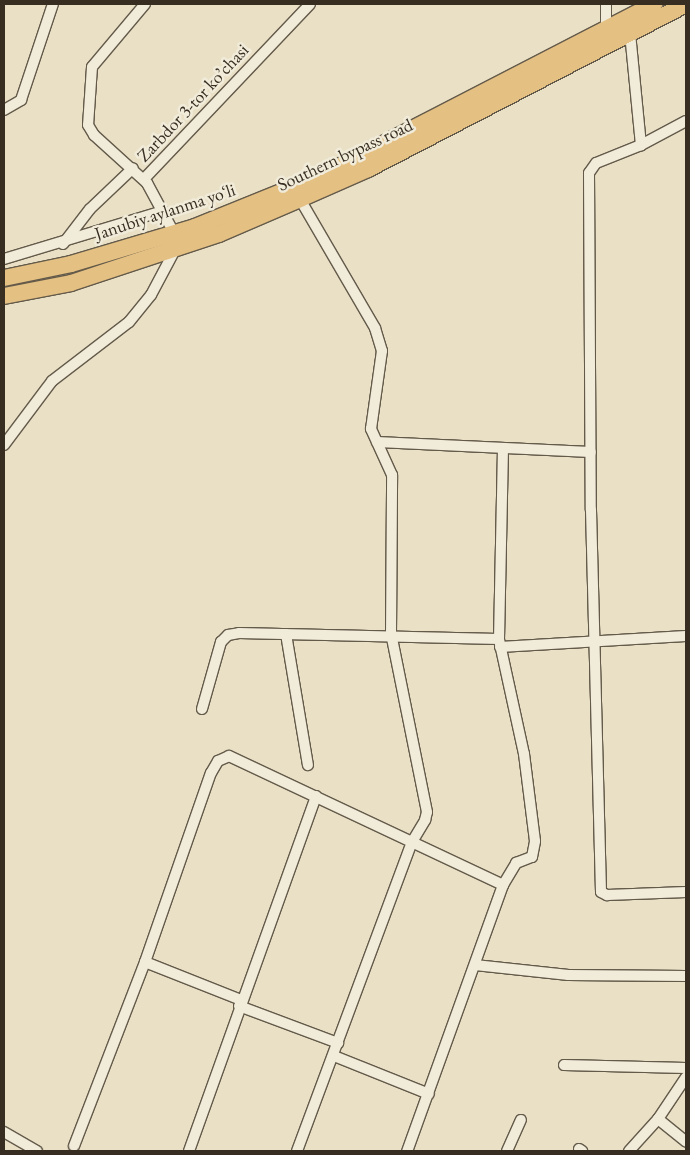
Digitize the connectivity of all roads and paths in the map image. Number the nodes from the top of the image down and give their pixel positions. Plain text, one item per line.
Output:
1 (53, 4) edge
2 (145, 4) edge
3 (310, 4) edge
4 (606, 4) edge
5 (654, 4) edge
6 (686, 4) edge
7 (606, 29) junction
8 (630, 33) junction
9 (4, 110) edge
10 (686, 121) edge
11 (641, 145) junction
12 (133, 168) junction
13 (144, 180) junction
14 (300, 199) junction
15 (163, 211) junction
16 (175, 241) junction
17 (63, 244) junction
18 (4, 259) edge
19 (4, 278) edge
20 (4, 296) edge
21 (377, 442) junction
22 (4, 445) edge
23 (503, 448) junction
24 (591, 452) junction
25 (286, 634) junction
26 (392, 634) junction
27 (686, 636) edge
28 (595, 641) junction
29 (499, 643) junction
30 (202, 709) dead end
31 (308, 765) dead end
32 (316, 796) junction
33 (412, 842) junction
34 (503, 885) junction
35 (686, 892) edge
36 (145, 962) junction
37 (475, 965) junction
38 (686, 976) edge
39 (240, 1003) junction
40 (338, 1043) junction
41 (334, 1056) junction
42 (564, 1065) dead end
43 (686, 1068) edge
44 (686, 1077) edge
45 (429, 1094) junction
46 (658, 1119) junction
47 (521, 1120) dead end
48 (4, 1132) edge
49 (686, 1142) edge
50 (74, 1146) dead end
51 (37, 1151) edge
52 (189, 1151) edge
53 (297, 1151) edge
54 (407, 1151) edge
55 (507, 1151) edge
56 (629, 1151) edge

1 - 9 street
2 - 12 street
3 - 13 street, Zarbdor 3-tor koʼchasi
4 - 7 street
5 - 7 highway, Janubiy aylanma yoʻli
6 - 8 highway, Southern bypass road
7 - 16 highway, Janubiy aylanma yoʻli
8 - 11 street
8 - 14 highway, Southern bypass road
10 - 11 street
11 - 24 street
12 - 13 street
12 - 17 street
13 - 15 street, Zarbdor 3-tor koʼchasi
14 - 16 highway, Southern bypass road
14 - 21 street
15 - 16 street, Zarbdor 3-tor koʼchasi
15 - 17 street
16 - 19 highway, Janubiy aylanma yoʻli
16 - 20 highway, Southern bypass road
16 - 22 street
17 - 18 street
21 - 23 street
21 - 26 street
23 - 24 street
23 - 29 street
24 - 28 street
25 - 26 street
25 - 30 street
25 - 31 street
26 - 29 street
26 - 33 street
27 - 28 street
28 - 29 street
28 - 35 street
29 - 34 street
32 - 33 street
32 - 36 street
32 - 39 street
33 - 34 street
33 - 40 street
34 - 37 street
36 - 39 street
36 - 50 street
37 - 38 street
37 - 45 street
39 - 40 street
39 - 52 street
40 - 41 street
41 - 45 street
41 - 53 street
42 - 43 street
44 - 46 street
45 - 54 street
46 - 49 street
46 - 56 street
47 - 55 street
48 - 51 street

